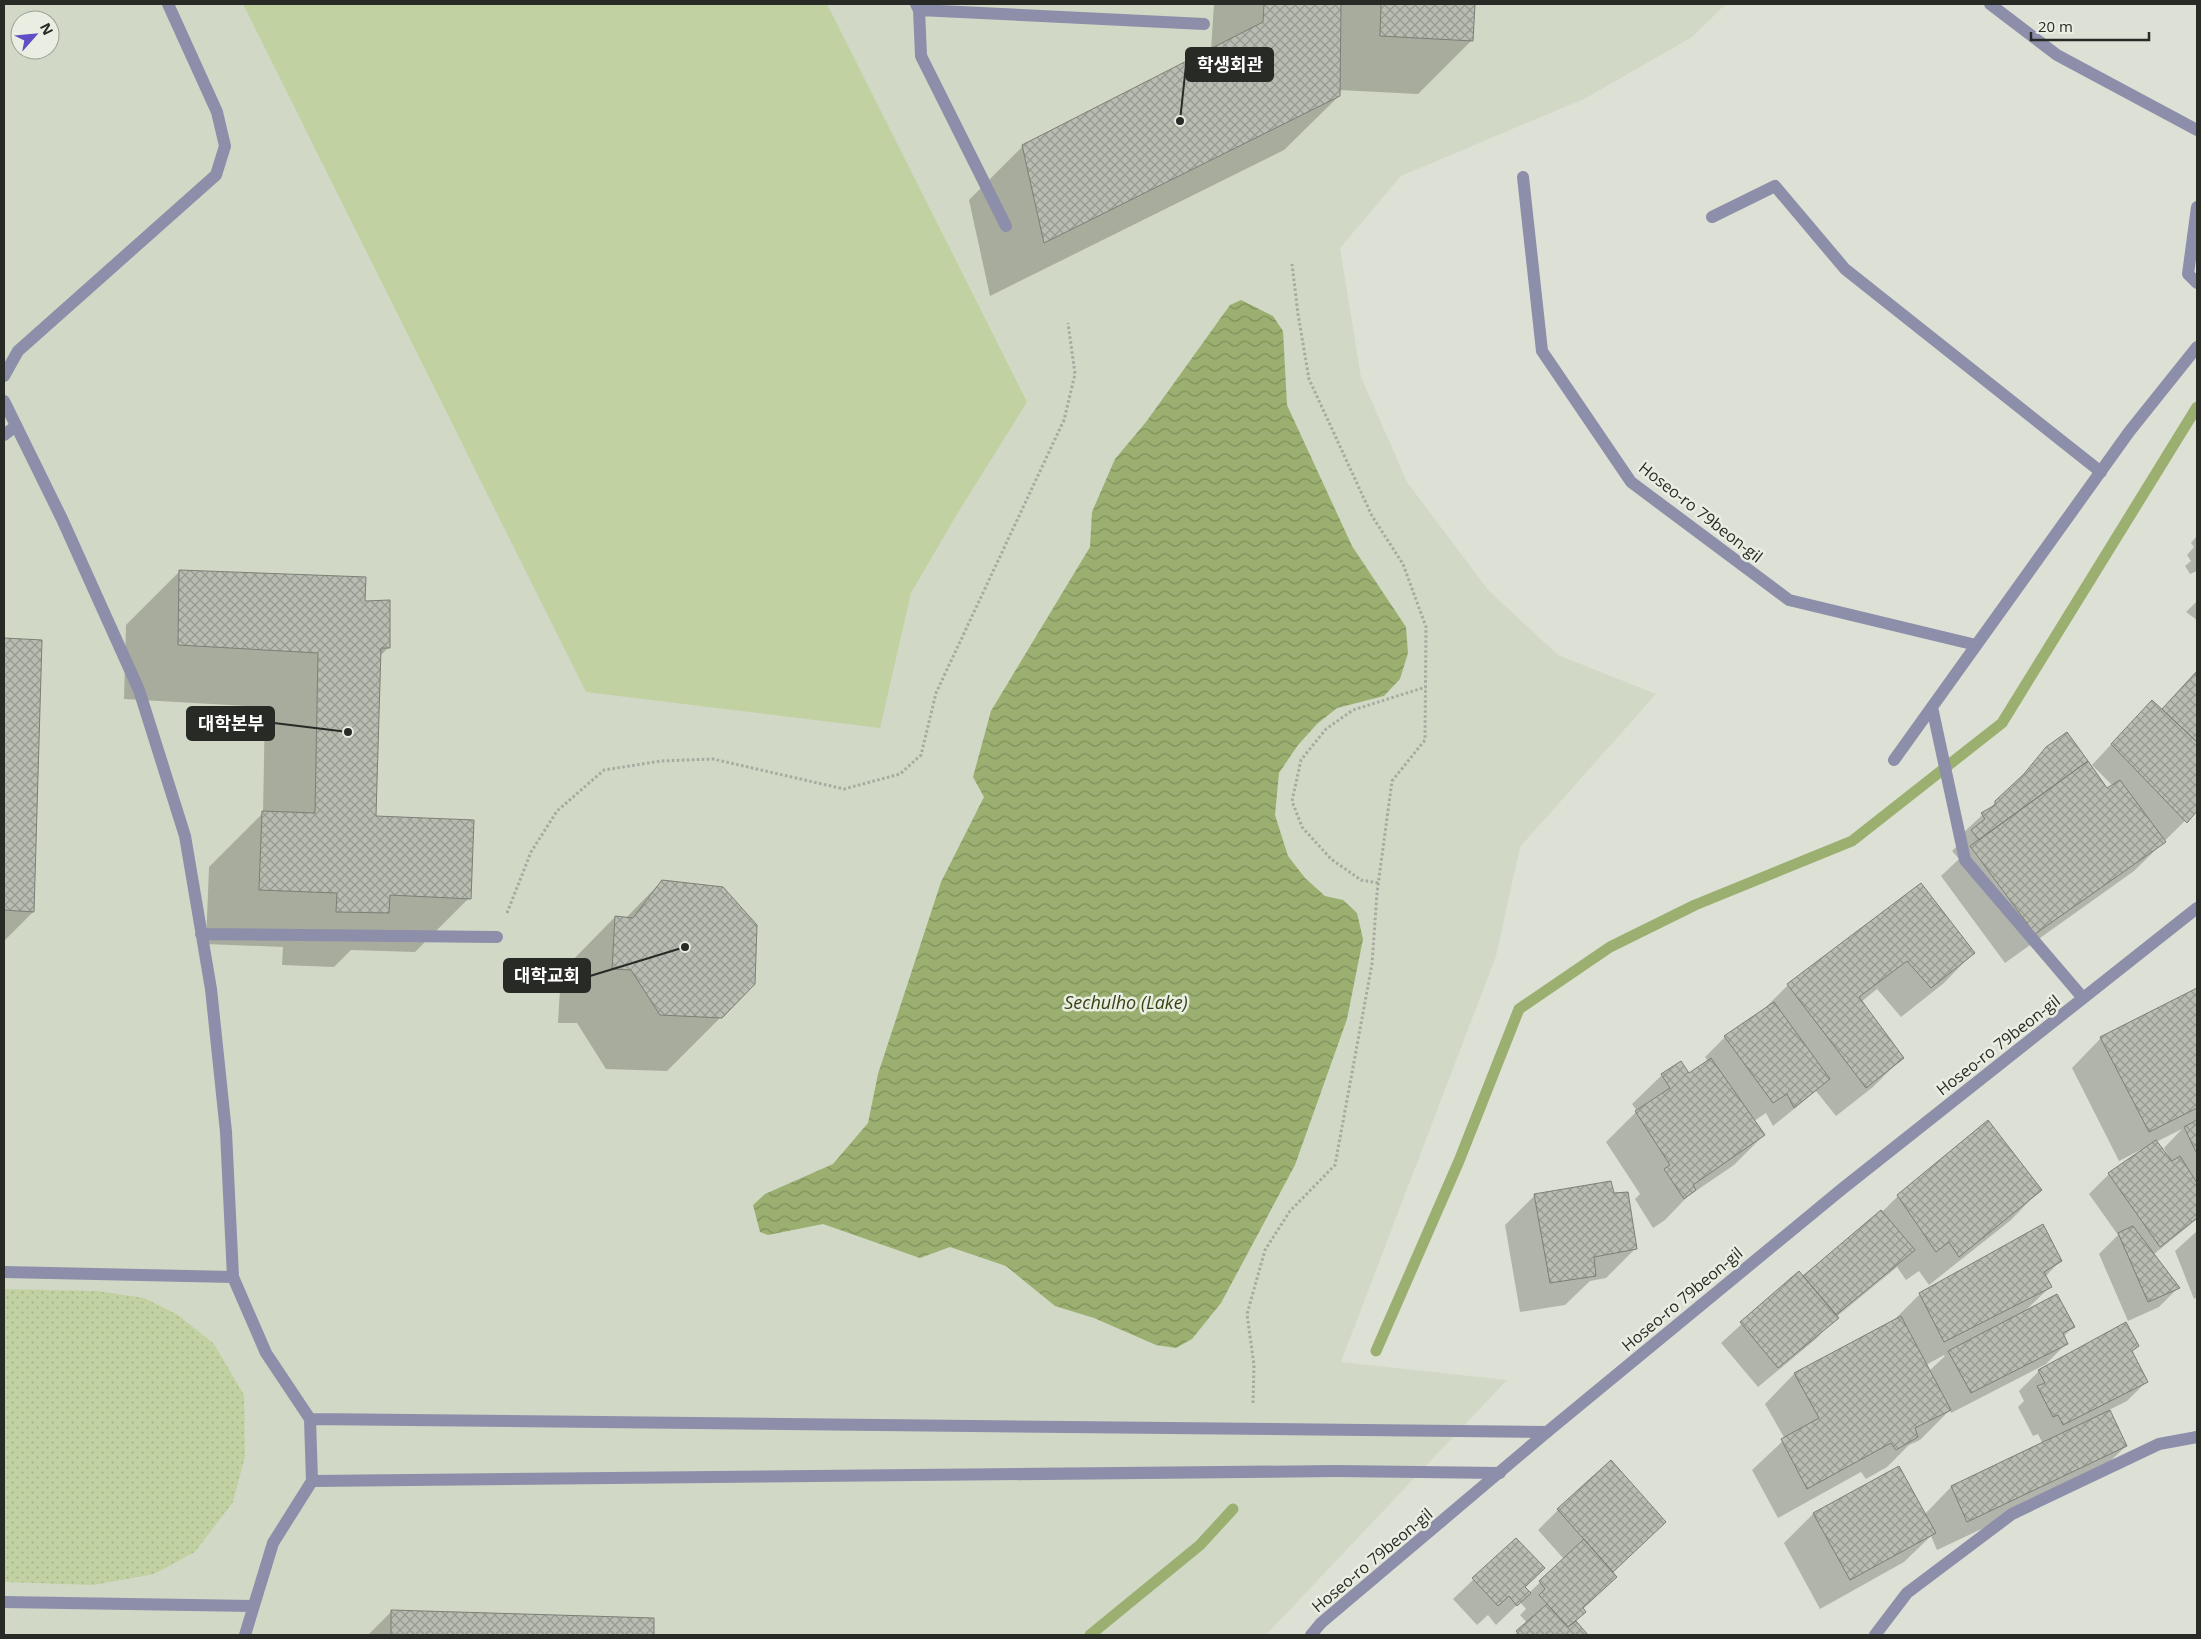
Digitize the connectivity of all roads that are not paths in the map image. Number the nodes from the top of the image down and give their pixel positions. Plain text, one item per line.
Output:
1 (168, 4) edge
2 (1990, 4) edge
3 (918, 7) edge
4 (1204, 24) dead end
5 (2197, 130) edge
6 (1523, 177) dead end
7 (2197, 207) edge
8 (1712, 216) dead end
9 (1006, 226) dead end
10 (2197, 283) edge
11 (2197, 347) edge
12 (4, 376) edge
13 (4, 401) edge
14 (16, 426) junction
15 (4, 435) edge
16 (2101, 472) junction
17 (1976, 645) junction
18 (1932, 707) junction
19 (1894, 760) dead end
20 (2197, 908) edge
21 (201, 934) junction
22 (497, 937) road end
23 (2083, 998) junction
24 (4, 1272) edge
25 (233, 1277) junction
26 (310, 1419) junction
27 (1547, 1432) junction
28 (2197, 1437) edge
29 (1500, 1473) junction
30 (312, 1481) junction
31 (4, 1602) edge
32 (253, 1606) junction
33 (245, 1635) edge
34 (1311, 1635) edge
35 (1875, 1635) edge

1 - 12 street
2 - 5 street
3 - 4 street
3 - 9 street
6 - 17 street, Hoseo-ro 79beon-gil
7 - 10 street
8 - 16 street
11 - 16 street
13 - 14 street
14 - 15 street
14 - 21 street
16 - 17 street
17 - 18 street
18 - 19 street
18 - 23 street, Hoseo-ro 79beon-gil
20 - 23 street, Hoseo-ro 79beon-gil
21 - 22 street
21 - 25 street
23 - 27 street, Hoseo-ro 79beon-gil
24 - 25 street
25 - 26 street
26 - 27 street
26 - 30 street
27 - 29 street, Hoseo-ro 79beon-gil
28 - 35 street
29 - 30 street
29 - 34 street, Hoseo-ro 79beon-gil
30 - 32 street
31 - 32 street
32 - 33 street

